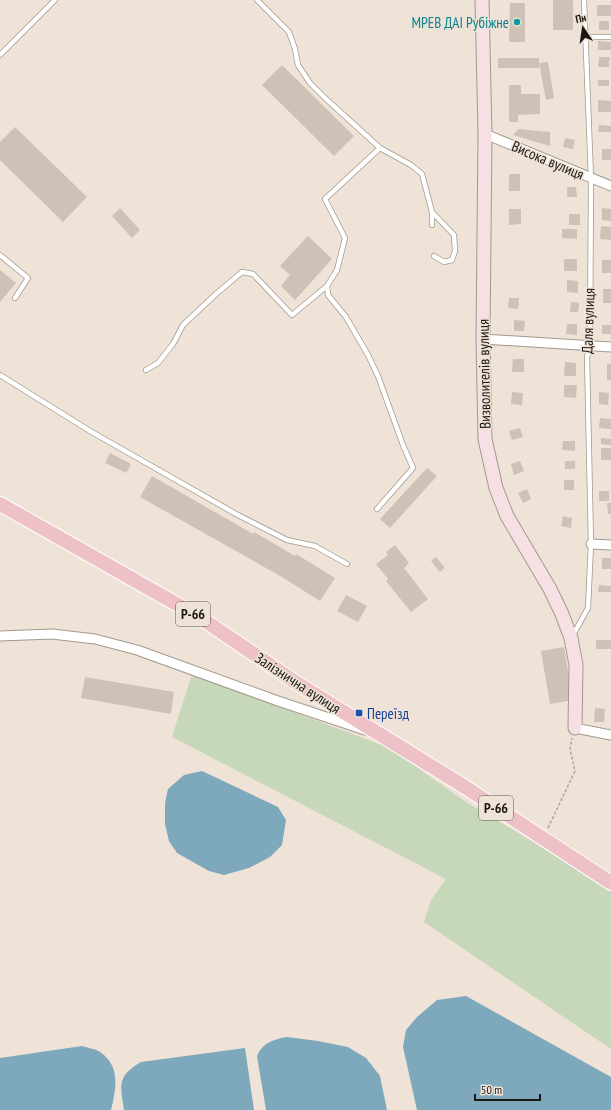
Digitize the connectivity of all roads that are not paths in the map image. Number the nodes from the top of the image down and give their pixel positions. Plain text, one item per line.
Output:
1 (55, 0) edge
2 (257, 0) edge
3 (482, 0) edge
4 (584, 0) edge
5 (585, 37) junction
6 (611, 38) edge
7 (0, 55) edge
8 (485, 134) junction
9 (380, 148) junction
10 (591, 178) junction
11 (611, 186) edge
12 (432, 212) junction
13 (432, 225) dead end
14 (0, 255) edge
15 (434, 256) dead end
16 (327, 286) junction
17 (14, 298) dead end
18 (483, 339) junction
19 (590, 346) junction
20 (611, 347) edge
21 (146, 370) dead end
22 (0, 375) edge
23 (0, 504) edge
24 (377, 509) dead end
25 (591, 544) junction
26 (611, 545) edge
27 (347, 564) dead end
28 (0, 636) edge
29 (571, 638) junction
30 (575, 728) joint
31 (380, 735) junction
32 (611, 735) edge
33 (611, 883) edge

1 - 7 lane
2 - 9 lane
3 - 8 street, Визволителів вулиця
4 - 5 lane, Даля вулиця
5 - 6 lane
5 - 10 lane, Даля вулиця
8 - 10 street, Висока вулиця
8 - 18 street, Визволителів вулиця
9 - 12 lane
9 - 16 lane
10 - 11 street, Висока вулиця
10 - 19 lane, Даля вулиця
12 - 13 lane
12 - 15 lane
14 - 17 lane
16 - 21 lane
16 - 24 lane
18 - 19 street
18 - 29 street, Визволителів вулиця
19 - 20 street
19 - 25 lane, Даля вулиця
22 - 27 lane
23 - 31 main road, Залізнична вулиця / Р-66
25 - 26 street
25 - 29 lane, Даля вулиця
28 - 31 street
29 - 30 street, Визволителів вулиця
30 - 32 street
31 - 33 main road, Залізнична вулиця / Р-66

